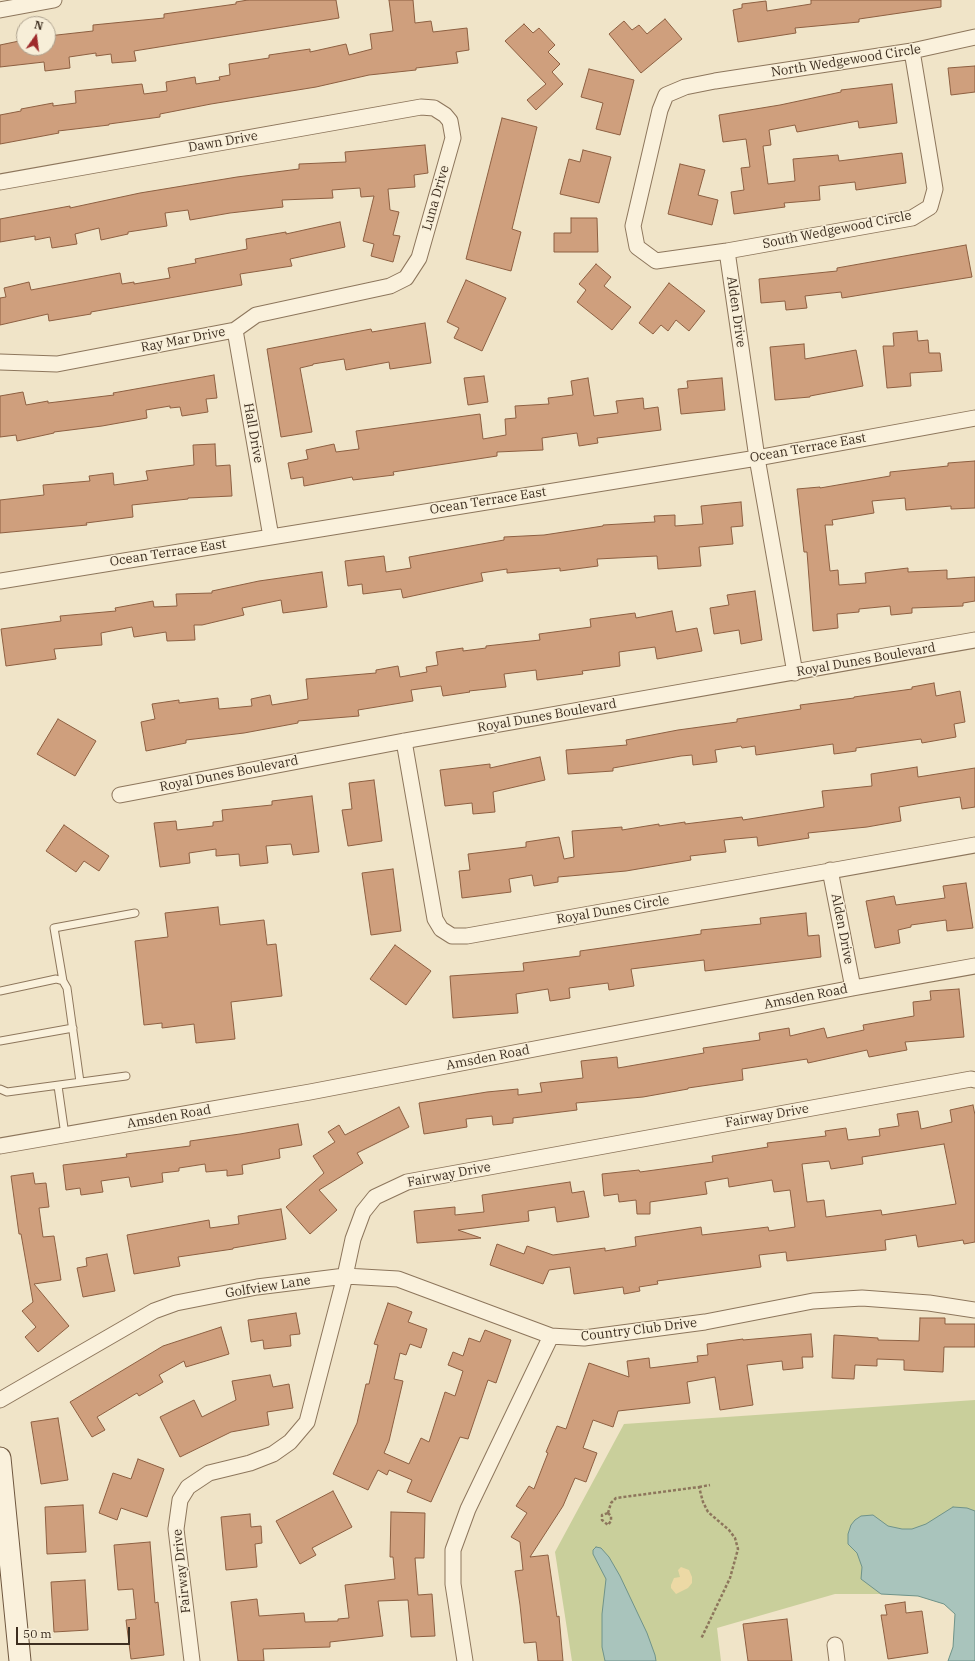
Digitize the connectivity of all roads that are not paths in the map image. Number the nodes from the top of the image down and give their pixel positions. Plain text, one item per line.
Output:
1 (54, 0) edge
2 (0, 10) edge
3 (975, 37) edge
4 (912, 51) junction
5 (445, 115) joint
6 (0, 182) edge
7 (727, 251) junction
8 (406, 278) joint
9 (235, 330) junction
10 (0, 362) edge
11 (975, 418) edge
12 (757, 458) junction
13 (271, 537) junction
14 (0, 581) edge
15 (975, 640) edge
16 (795, 673) junction
17 (404, 741) junction
18 (120, 795) dead end
19 (975, 845) edge
20 (830, 870) junction
21 (135, 913) dead end
22 (975, 966) edge
23 (63, 981) junction
24 (853, 988) junction
25 (0, 991) edge
26 (73, 1028) junction
27 (0, 1041) edge
28 (126, 1076) dead end
29 (975, 1080) edge
30 (80, 1082) junction
31 (58, 1086) junction
32 (0, 1089) edge
33 (65, 1135) junction
34 (0, 1146) edge
35 (345, 1276) junction
36 (975, 1310) edge
37 (551, 1336) junction
38 (0, 1400) edge
39 (0, 1458) edge
40 (835, 1645) dead end
41 (20, 1661) edge
42 (192, 1661) edge
43 (465, 1661) edge
44 (837, 1661) edge

1 - 2 street
3 - 4 street, North Wedgewood Circle
4 - 7 street, South Wedgewood Circle
4 - 7 street, North Wedgewood Circle
5 - 6 street, Dawn Drive
5 - 8 street, Luna Drive
7 - 12 street, Alden Drive
8 - 9 street, Ray Mar Drive
9 - 10 street, Ray Mar Drive
9 - 13 street, Hall Drive
11 - 12 street, Ocean Terrace East
12 - 13 street, Ocean Terrace East
12 - 16 street, Alden Drive
13 - 14 street, Ocean Terrace East
15 - 16 street, Royal Dunes Boulevard
16 - 17 street, Royal Dunes Boulevard
17 - 18 street, Royal Dunes Boulevard
17 - 20 street, Royal Dunes Circle
19 - 20 street, Royal Dunes Circle
20 - 24 street, Alden Drive
21 - 23 lane
22 - 24 street, Amsden Road
23 - 25 lane
23 - 26 lane
24 - 33 street, Amsden Road
26 - 27 lane
26 - 30 lane
28 - 30 lane
29 - 35 street, Fairway Drive
30 - 31 lane
31 - 32 lane
31 - 33 lane
33 - 34 street, Amsden Road
35 - 37 street, Golfview Lane
35 - 38 street, Golfview Lane
35 - 42 street, Fairway Drive
36 - 37 street, Country Club Drive
37 - 43 street
39 - 41 street
40 - 44 street

